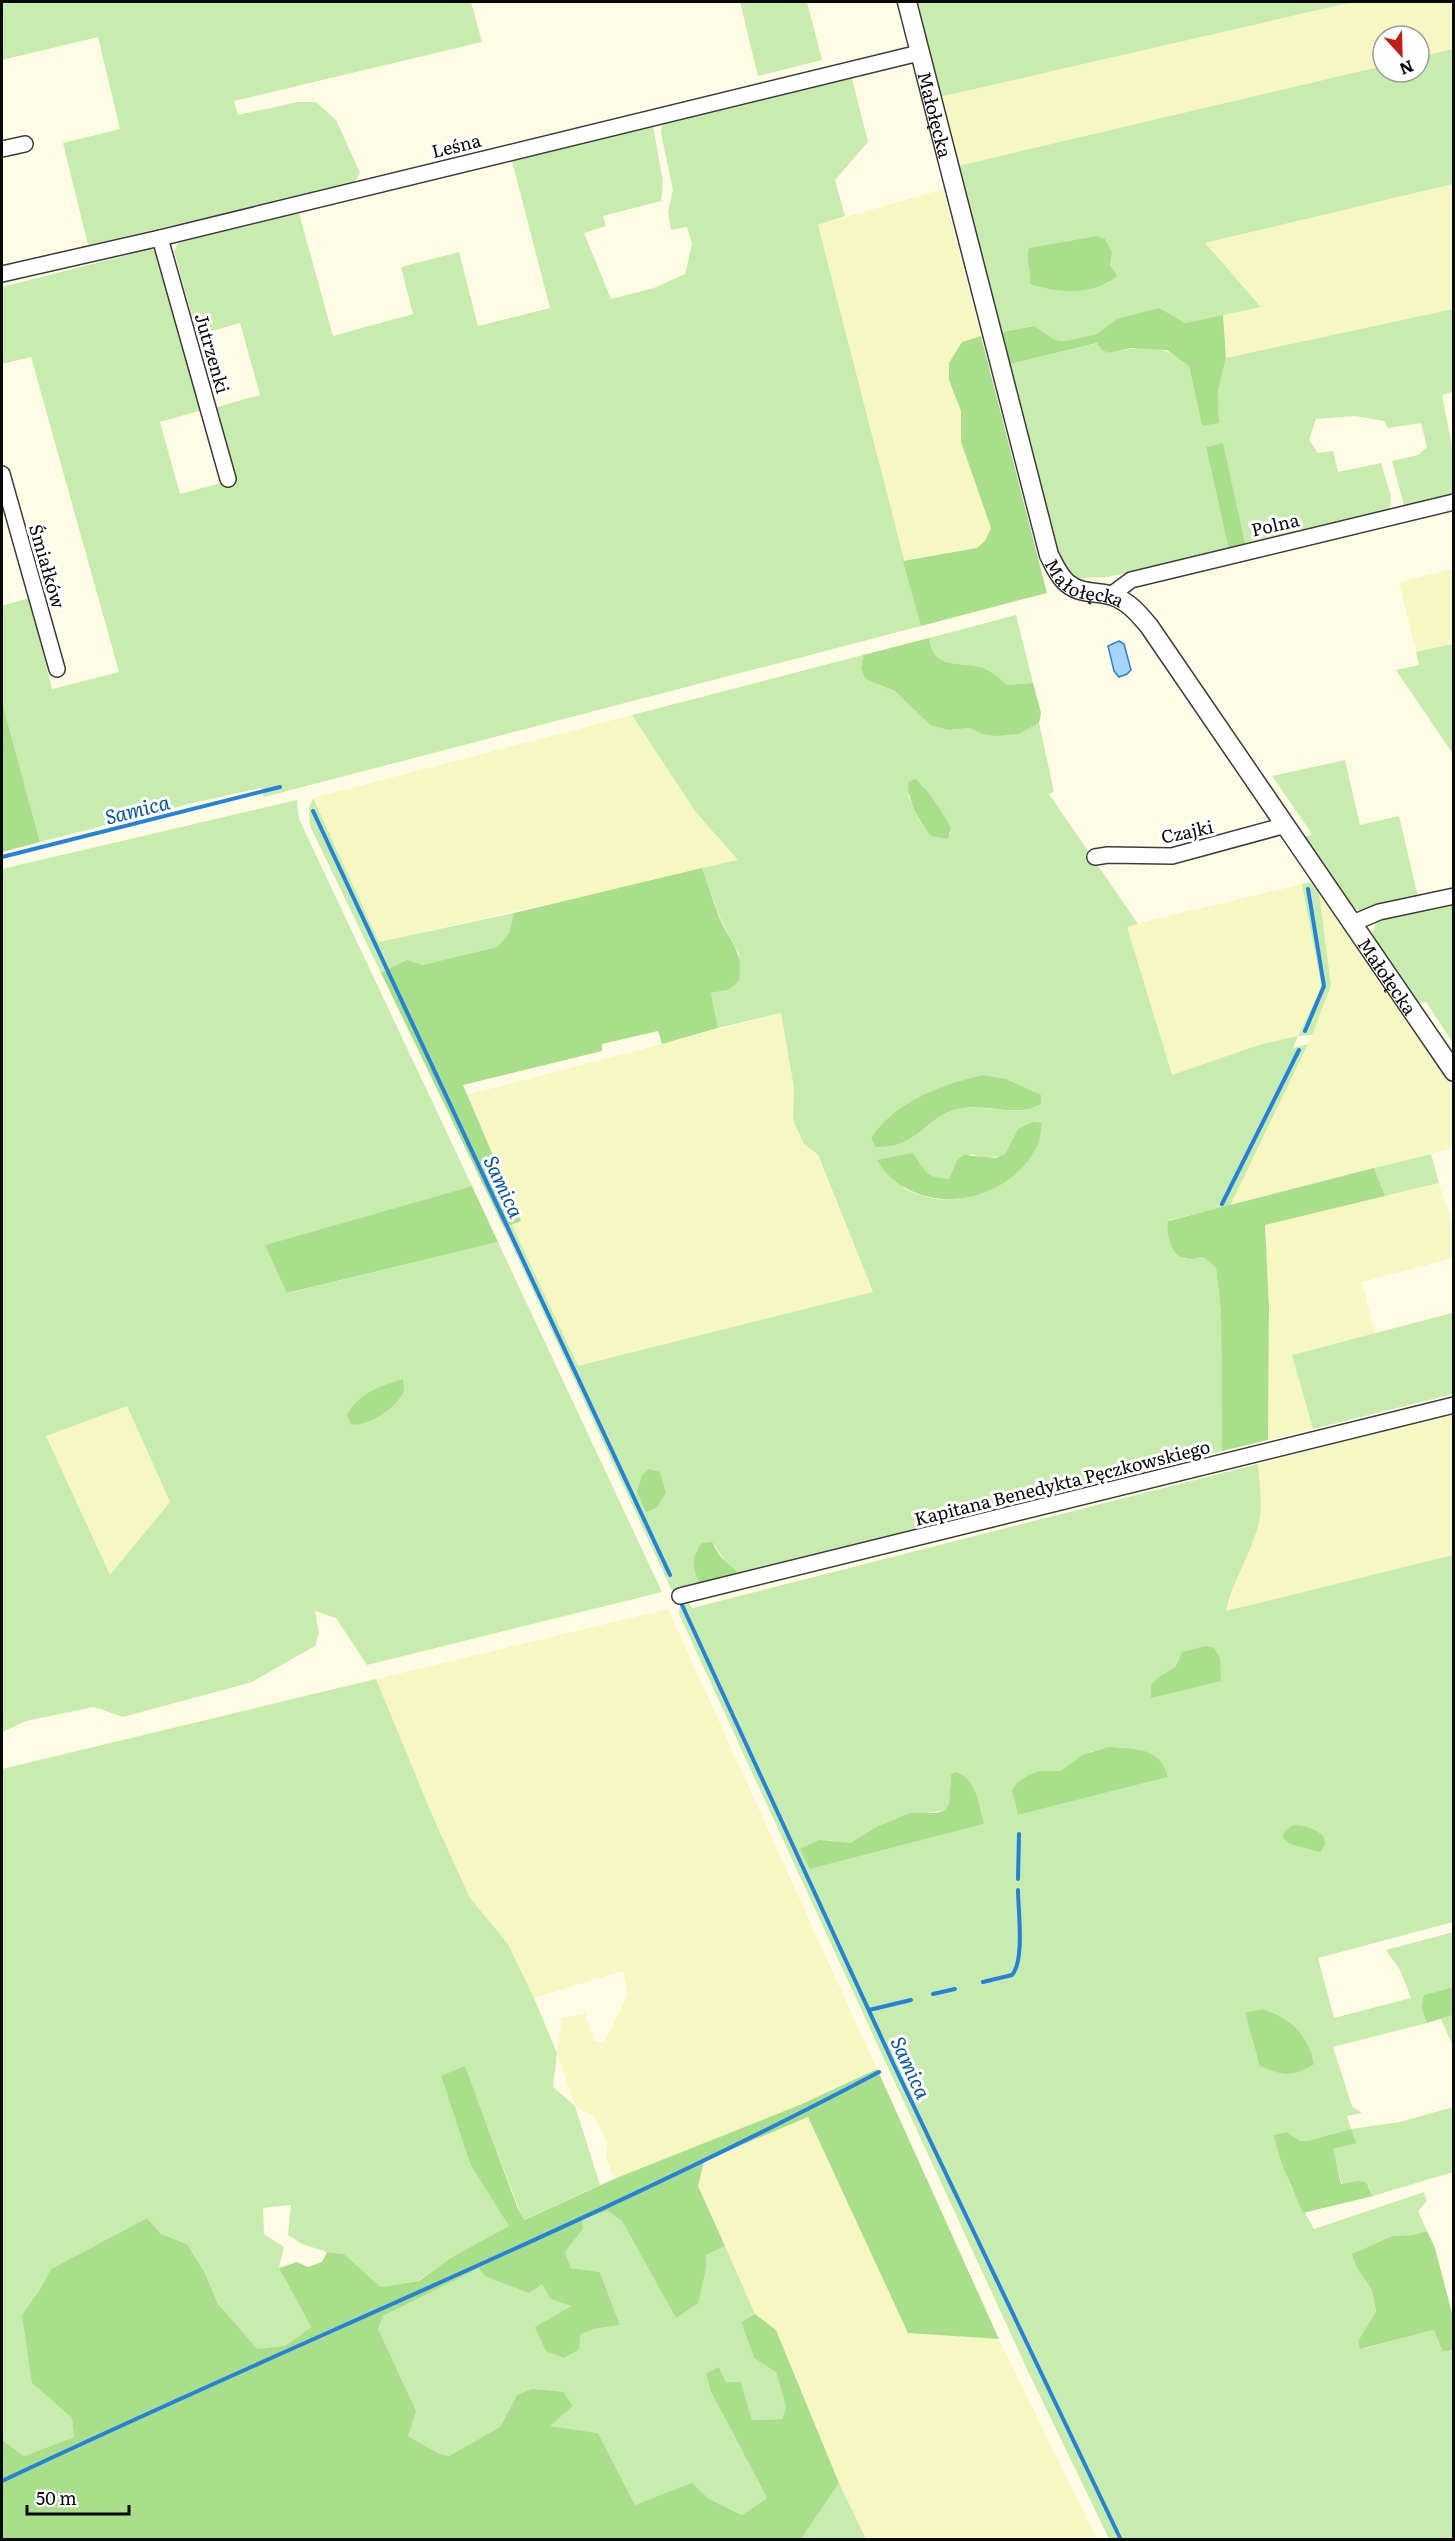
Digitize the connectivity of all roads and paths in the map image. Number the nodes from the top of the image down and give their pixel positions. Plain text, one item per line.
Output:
1 (907, 2) edge
2 (919, 53) junction
3 (26, 144) dead end
4 (2, 149) edge
5 (160, 238) junction
6 (2, 274) edge
7 (2, 474) edge
8 (228, 479) dead end
9 (1454, 502) edge
10 (1111, 595) junction
11 (57, 669) dead end
12 (1286, 825) junction
13 (1095, 857) dead end
14 (1454, 896) edge
15 (1353, 923) junction
16 (1454, 1072) edge
17 (1454, 1405) edge
18 (680, 1596) dead end

1 - 2 street, Małołęcka
2 - 5 street, Leśna
2 - 10 street, Małołęcka
3 - 4 street
5 - 6 street, Leśna
5 - 8 street, Jutrzenki
7 - 11 street, Śmiałków
9 - 10 street, Polna
10 - 12 street, Małołęcka
12 - 13 street, Czajki
12 - 15 street, Małołęcka
14 - 15 street
15 - 16 street, Małołęcka
17 - 18 street, Kapitana Benedykta Pęczkowskiego

